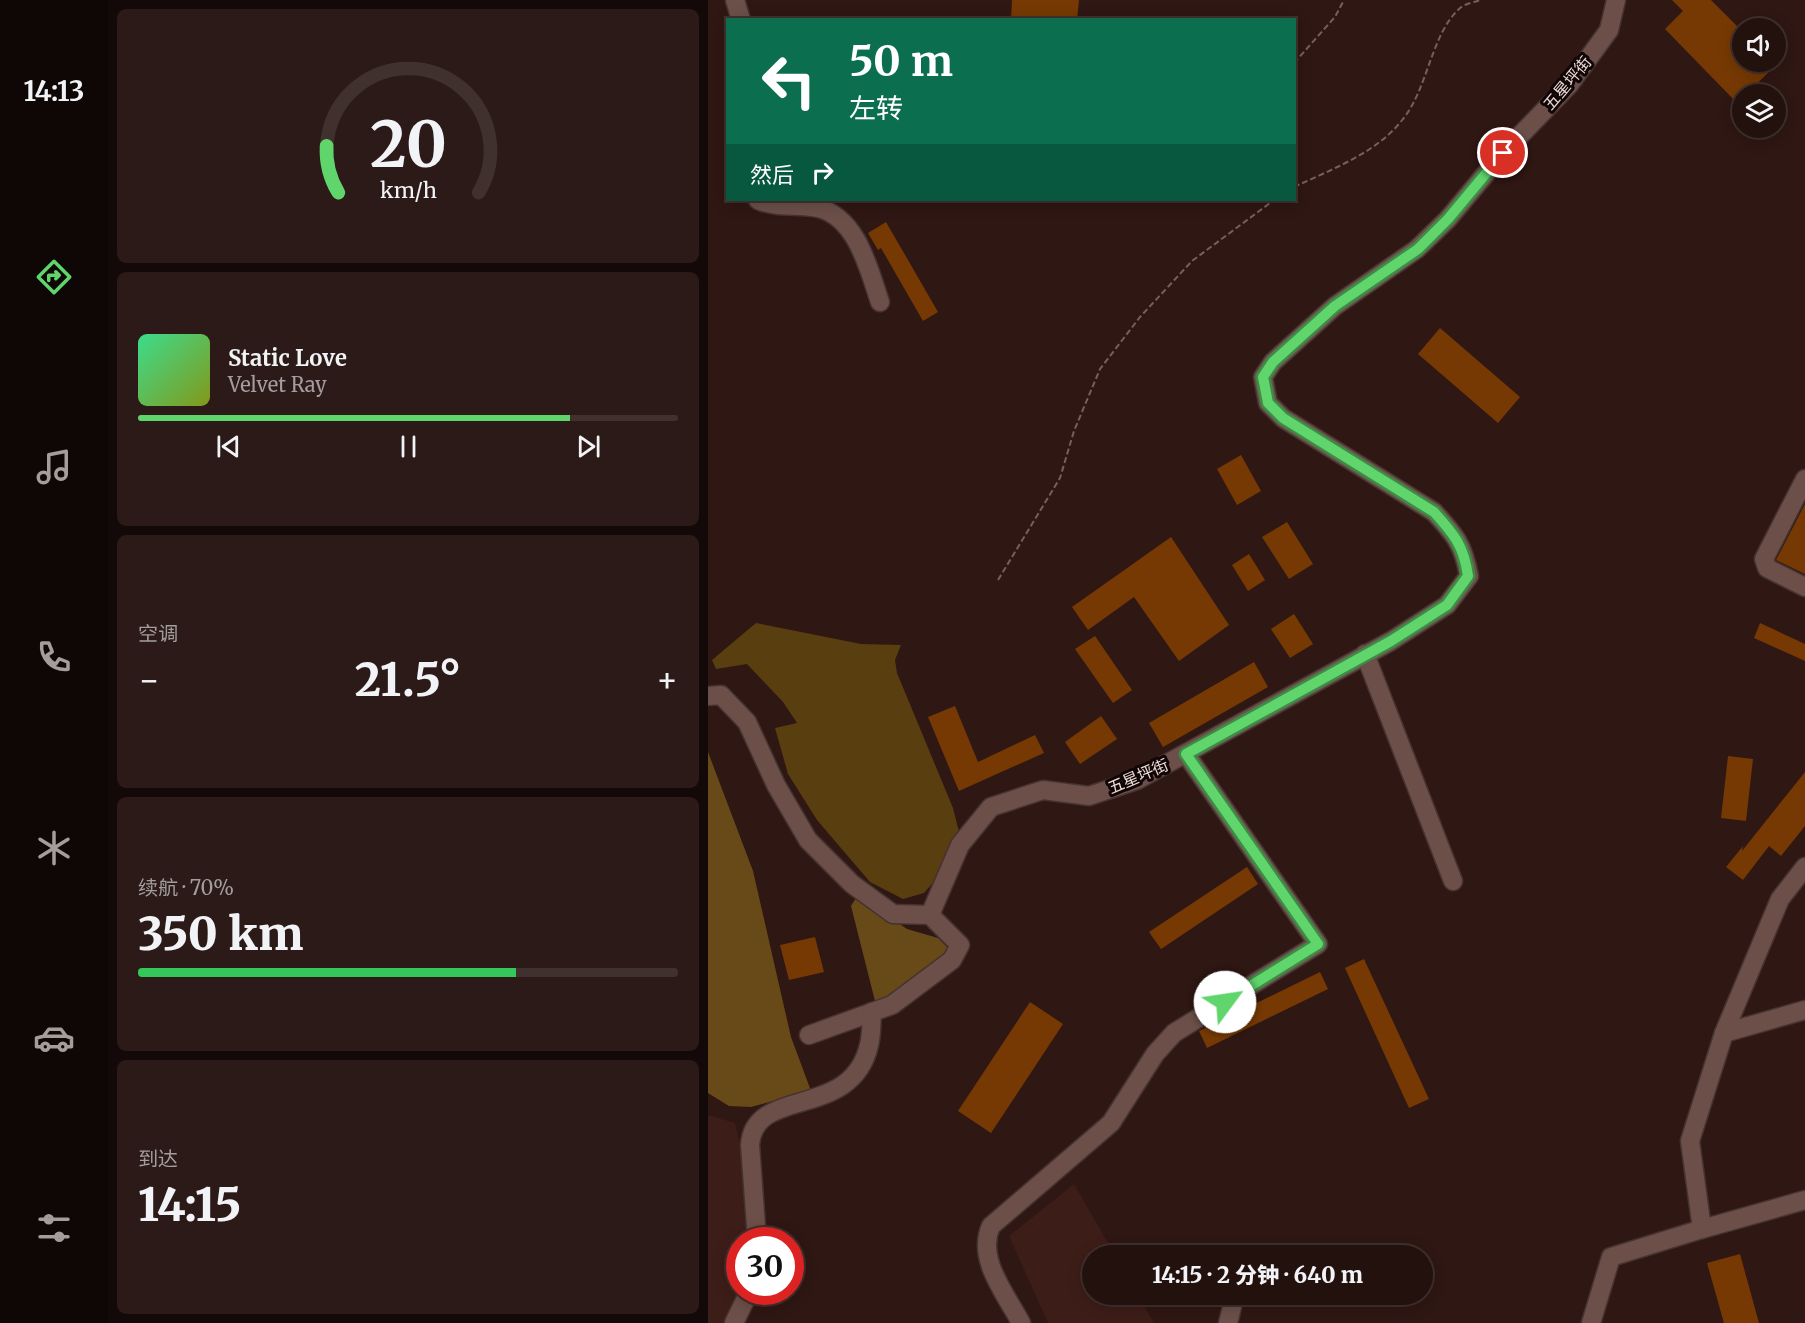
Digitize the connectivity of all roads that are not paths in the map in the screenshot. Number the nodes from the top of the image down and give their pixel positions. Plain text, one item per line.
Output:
1 (735, 0) edge
2 (1616, 0) edge
3 (740, 18) edge
4 (765, 201) edge
5 (880, 302) dead end
6 (1804, 484) edge
7 (1805, 587) edge
8 (1365, 654) junction
9 (708, 696) edge
10 (1186, 754) junction
11 (1805, 867) edge
12 (1453, 881) dead end
13 (930, 915) junction
14 (1805, 1010) edge
15 (872, 1012) junction
16 (1724, 1033) junction
17 (809, 1035) dead end
18 (1805, 1200) edge
19 (756, 1227) edge
20 (1702, 1229) junction
21 (743, 1305) edge
22 (1232, 1305) edge
23 (734, 1323) edge
24 (1021, 1323) edge
25 (1228, 1323) edge
26 (1591, 1323) edge

1 - 3 street
2 - 8 street, 五星坪街
4 - 5 street
6 - 7 street
8 - 10 street, 五星坪街
8 - 12 street
9 - 13 street
10 - 13 street, 五星坪街
10 - 24 street
11 - 16 street
13 - 15 street
14 - 16 street
15 - 17 street
15 - 19 street
16 - 20 street
18 - 20 street
20 - 26 street
21 - 23 street
22 - 25 street

